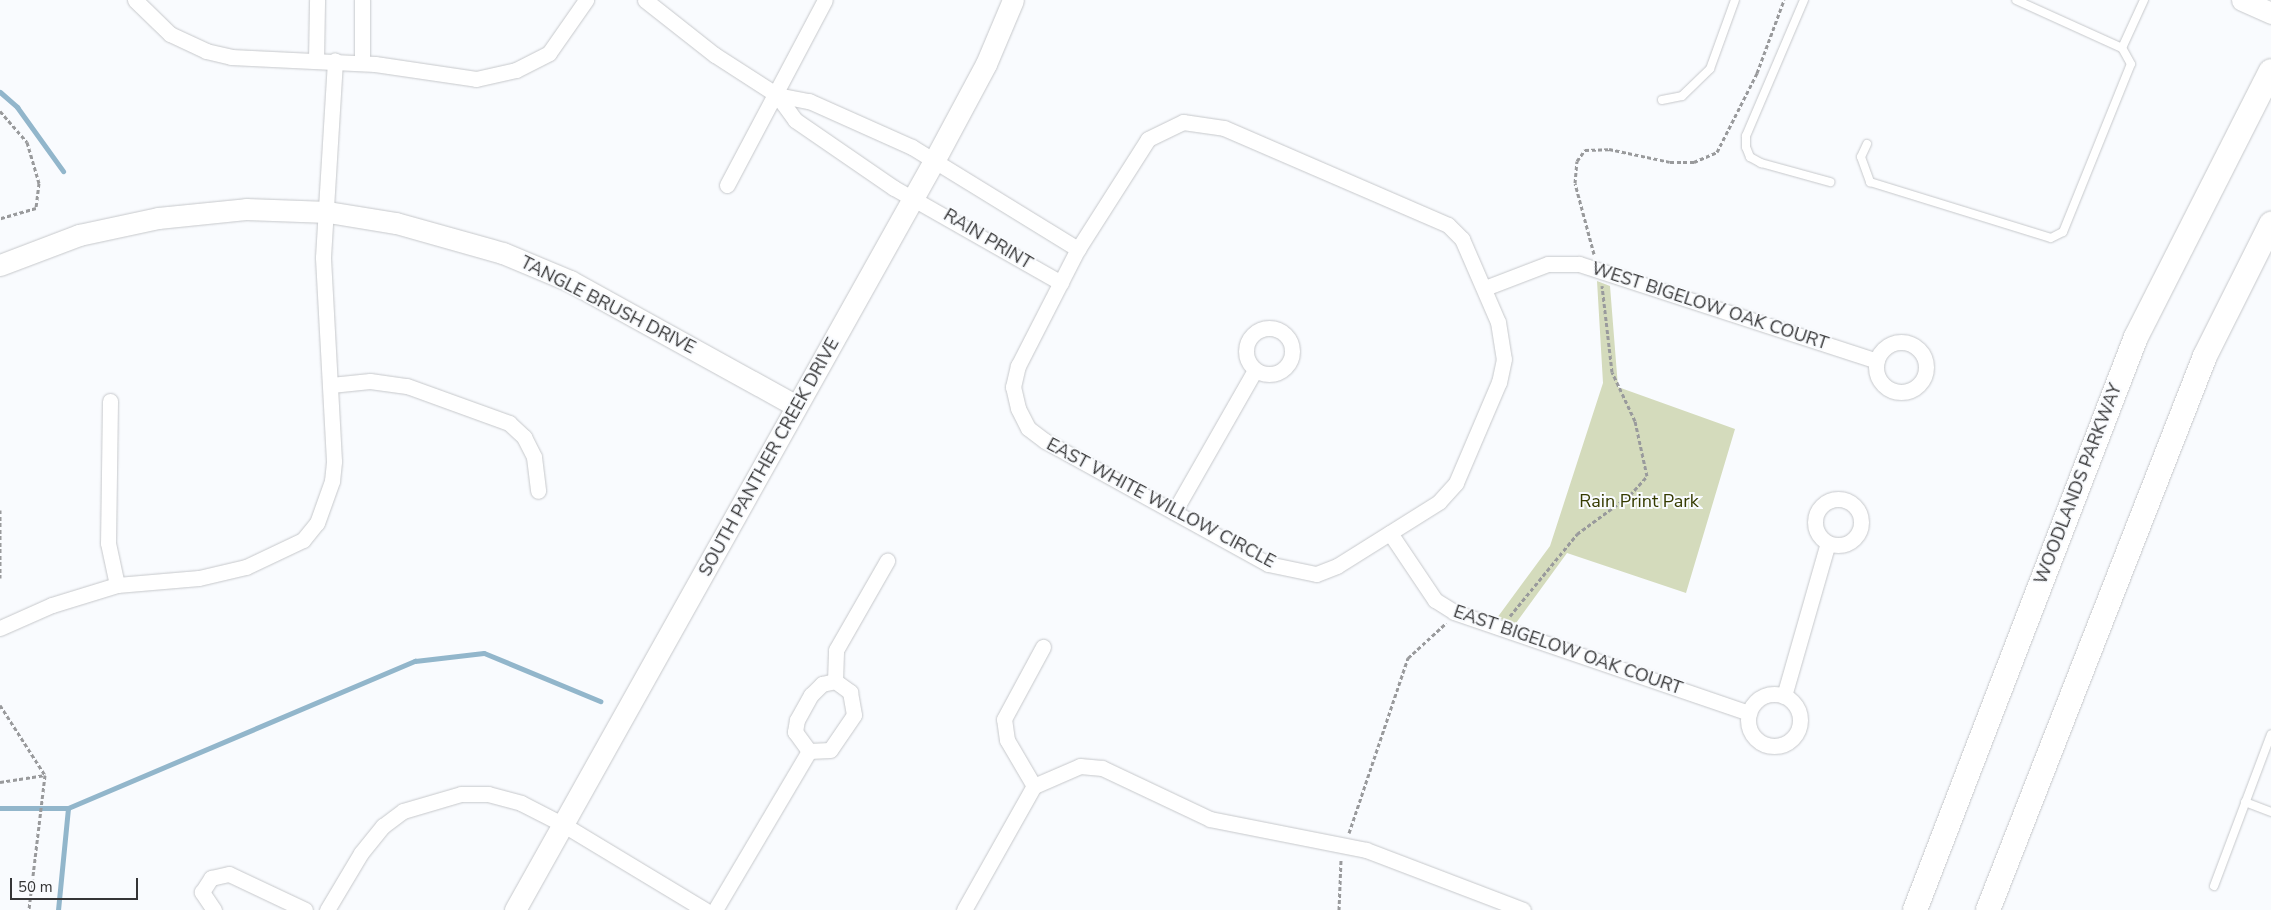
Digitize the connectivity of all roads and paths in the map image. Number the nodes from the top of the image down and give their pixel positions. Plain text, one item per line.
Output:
1 (135, 0) edge
2 (316, 0) edge
3 (362, 0) edge
4 (586, 0) edge
5 (645, 0) edge
6 (824, 0) edge
7 (1013, 0) edge
8 (1735, 0) edge
9 (1804, 0) edge
10 (2016, 0) edge
11 (2144, 0) edge
12 (2242, 0) edge
13 (2271, 13) edge
14 (2122, 48) junction
15 (316, 60) junction
16 (334, 60) junction
17 (362, 63) junction
18 (2271, 71) edge
19 (777, 95) junction
20 (1662, 100) dead end
21 (0, 111) edge
22 (1867, 144) dead end
23 (934, 161) junction
24 (1830, 182) dead end
25 (727, 185) dead end
26 (913, 198) junction
27 (328, 212) junction
28 (0, 218) edge
29 (2271, 224) edge
30 (1078, 249) junction
31 (0, 265) edge
32 (1061, 283) junction
33 (1485, 288) junction
34 (1877, 361) dead end
35 (1255, 370) dead end
36 (331, 385) junction
37 (110, 402) dead end
38 (796, 406) junction
39 (538, 491) dead end
40 (0, 510) edge
41 (1174, 512) junction
42 (1390, 533) junction
43 (1828, 543) dead end
44 (888, 561) dead end
45 (0, 578) edge
46 (117, 585) junction
47 (1454, 612) junction
48 (0, 628) edge
49 (1044, 647) dead end
50 (835, 681) junction
51 (1784, 696) junction
52 (0, 705) edge
53 (1749, 713) junction
54 (2271, 734) edge
55 (809, 751) junction
56 (45, 775) junction
57 (0, 782) edge
58 (1034, 786) junction
59 (2245, 802) junction
60 (2271, 812) edge
61 (564, 825) junction
62 (1345, 846) junction
63 (2214, 886) dead end
64 (1490, 904) edge
65 (29, 910) edge
66 (214, 910) edge
67 (305, 910) edge
68 (327, 910) edge
69 (515, 910) edge
70 (705, 910) edge
71 (715, 910) edge
72 (964, 910) edge
73 (1340, 910) edge
74 (1523, 910) edge
75 (1915, 910) edge
76 (1988, 910) edge

1 - 15 street
2 - 15 street
3 - 17 street
4 - 17 street
5 - 19 street
6 - 19 street
7 - 23 street, SOUTH PANTHER CREEK DRIVE
8 - 20 lane
9 - 24 lane
10 - 14 lane
11 - 14 lane
12 - 13 street
14 - 22 lane
15 - 16 street
16 - 17 street
16 - 27 street
18 - 75 main road, WOODLANDS PARKWAY
19 - 23 street
19 - 25 street
19 - 26 street, RAIN PRINT
21 - 28 path
23 - 26 street, SOUTH PANTHER CREEK DRIVE
23 - 30 street
26 - 32 street, RAIN PRINT
26 - 38 street, SOUTH PANTHER CREEK DRIVE
27 - 31 street, TANGLE BRUSH DRIVE
27 - 36 street
27 - 38 street, TANGLE BRUSH DRIVE
29 - 76 main road
30 - 32 street, EAST WHITE WILLOW CIRCLE
30 - 33 street, EAST WHITE WILLOW CIRCLE
32 - 41 street, EAST WHITE WILLOW CIRCLE
33 - 34 street, WEST BIGELOW OAK COURT
33 - 42 street, EAST WHITE WILLOW CIRCLE
35 - 41 street
36 - 39 street
36 - 46 street
37 - 46 street
38 - 61 street, SOUTH PANTHER CREEK DRIVE
40 - 45 path
41 - 42 street, EAST WHITE WILLOW CIRCLE
42 - 47 street, EAST BIGELOW OAK COURT
43 - 51 street
44 - 50 street
46 - 48 street
47 - 53 street, EAST BIGELOW OAK COURT
47 - 62 path
49 - 58 street
50 - 55 street
50 - 55 street
51 - 53 street
51 - 53 street
52 - 56 path
54 - 59 lane
55 - 71 street
56 - 57 path
56 - 65 path
58 - 62 street
58 - 72 street
59 - 60 lane
59 - 63 lane
61 - 68 street
61 - 69 street, SOUTH PANTHER CREEK DRIVE
61 - 70 street
62 - 64 street
62 - 73 path
64 - 74 street
66 - 67 street

